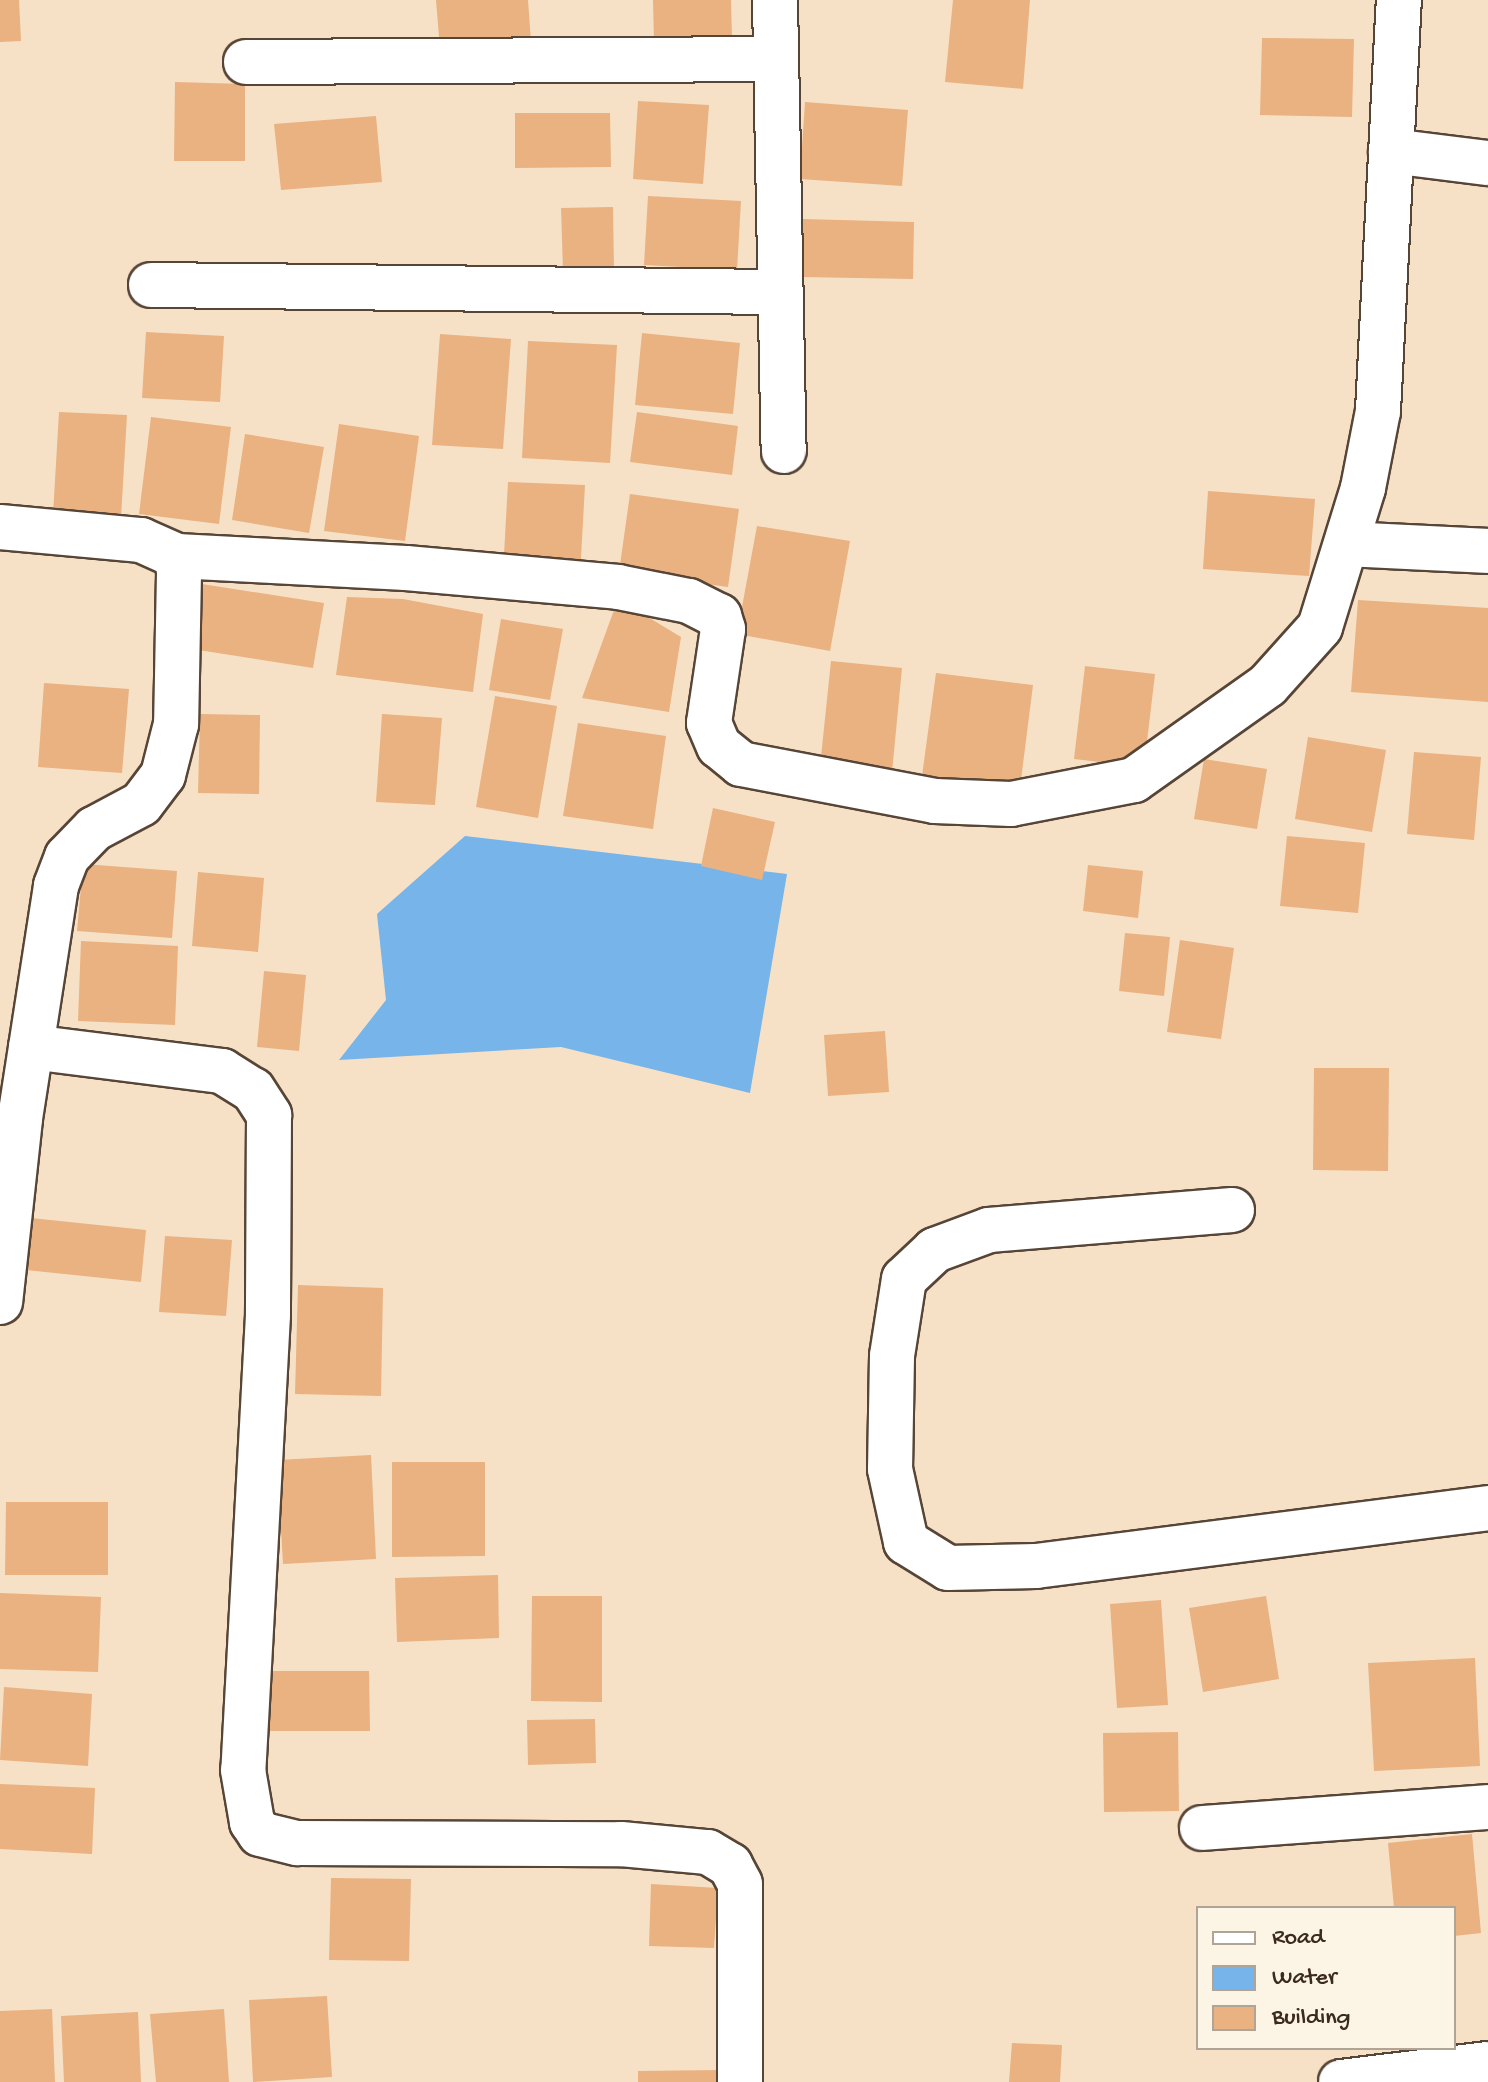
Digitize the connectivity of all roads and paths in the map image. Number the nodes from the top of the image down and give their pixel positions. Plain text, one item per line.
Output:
1 (775, 0) edge
2 (1399, 0) edge
3 (775, 59) junction
4 (246, 62) dead end
5 (1391, 151) junction
6 (1488, 163) edge
7 (151, 285) dead end
8 (780, 292) junction
9 (784, 451) dead end
10 (0, 527) edge
11 (1347, 544) junction
12 (1488, 551) edge
13 (177, 556) junction
14 (31, 1047) junction
15 (5, 1203) edge
16 (1232, 1210) dead end
17 (0, 1302) edge
18 (1488, 1508) edge
19 (1488, 1807) edge
20 (1202, 1828) dead end
21 (1488, 2064) edge
22 (740, 2082) edge
23 (1341, 2082) edge

1 - 3 street
2 - 5 street
3 - 4 street
3 - 8 street
5 - 6 street
5 - 11 street
7 - 8 street
8 - 9 street
10 - 13 street
11 - 12 street
11 - 13 street
13 - 14 street
14 - 15 street
14 - 22 street
15 - 17 street
16 - 18 street
19 - 20 street
21 - 23 street

